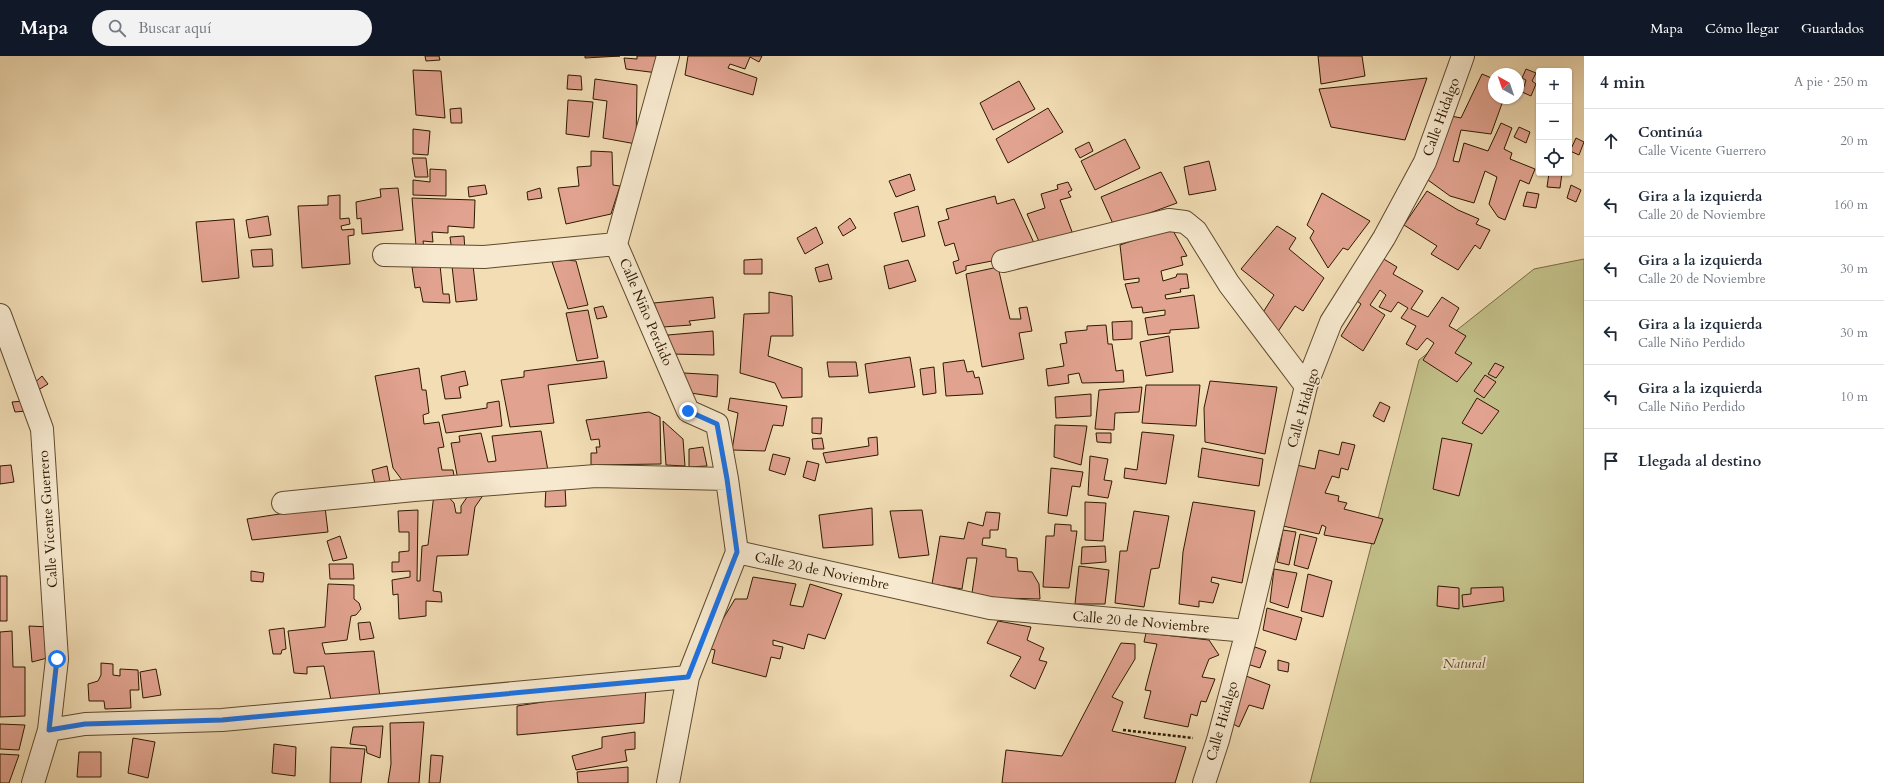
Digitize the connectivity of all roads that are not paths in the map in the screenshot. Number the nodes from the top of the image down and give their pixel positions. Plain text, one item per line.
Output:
1 (668, 56) edge
2 (1463, 56) edge
3 (616, 244) junction
4 (384, 254) dead end
5 (1003, 261) dead end
6 (0, 315) edge
7 (1306, 386) junction
8 (727, 479) junction
9 (283, 503) dead end
10 (737, 552) junction
11 (1247, 631) junction
12 (688, 677) junction
13 (49, 730) junction
14 (32, 783) edge
15 (668, 783) edge
16 (1204, 783) edge

1 - 3 street, Calle Niño Perdido
2 - 7 street, Calle Hidalgo
3 - 4 street
3 - 8 street, Calle Niño Perdido
5 - 7 street
6 - 13 street, Calle Vicente Guerrero
7 - 11 street, Calle Hidalgo
8 - 9 street
8 - 10 street, Calle Niño Perdido
10 - 11 street, Calle 20 de Noviembre
10 - 12 street, Calle 20 de Noviembre
11 - 16 street, Calle Hidalgo
12 - 13 street
12 - 15 street
13 - 14 street, Calle Vicente Guerrero

